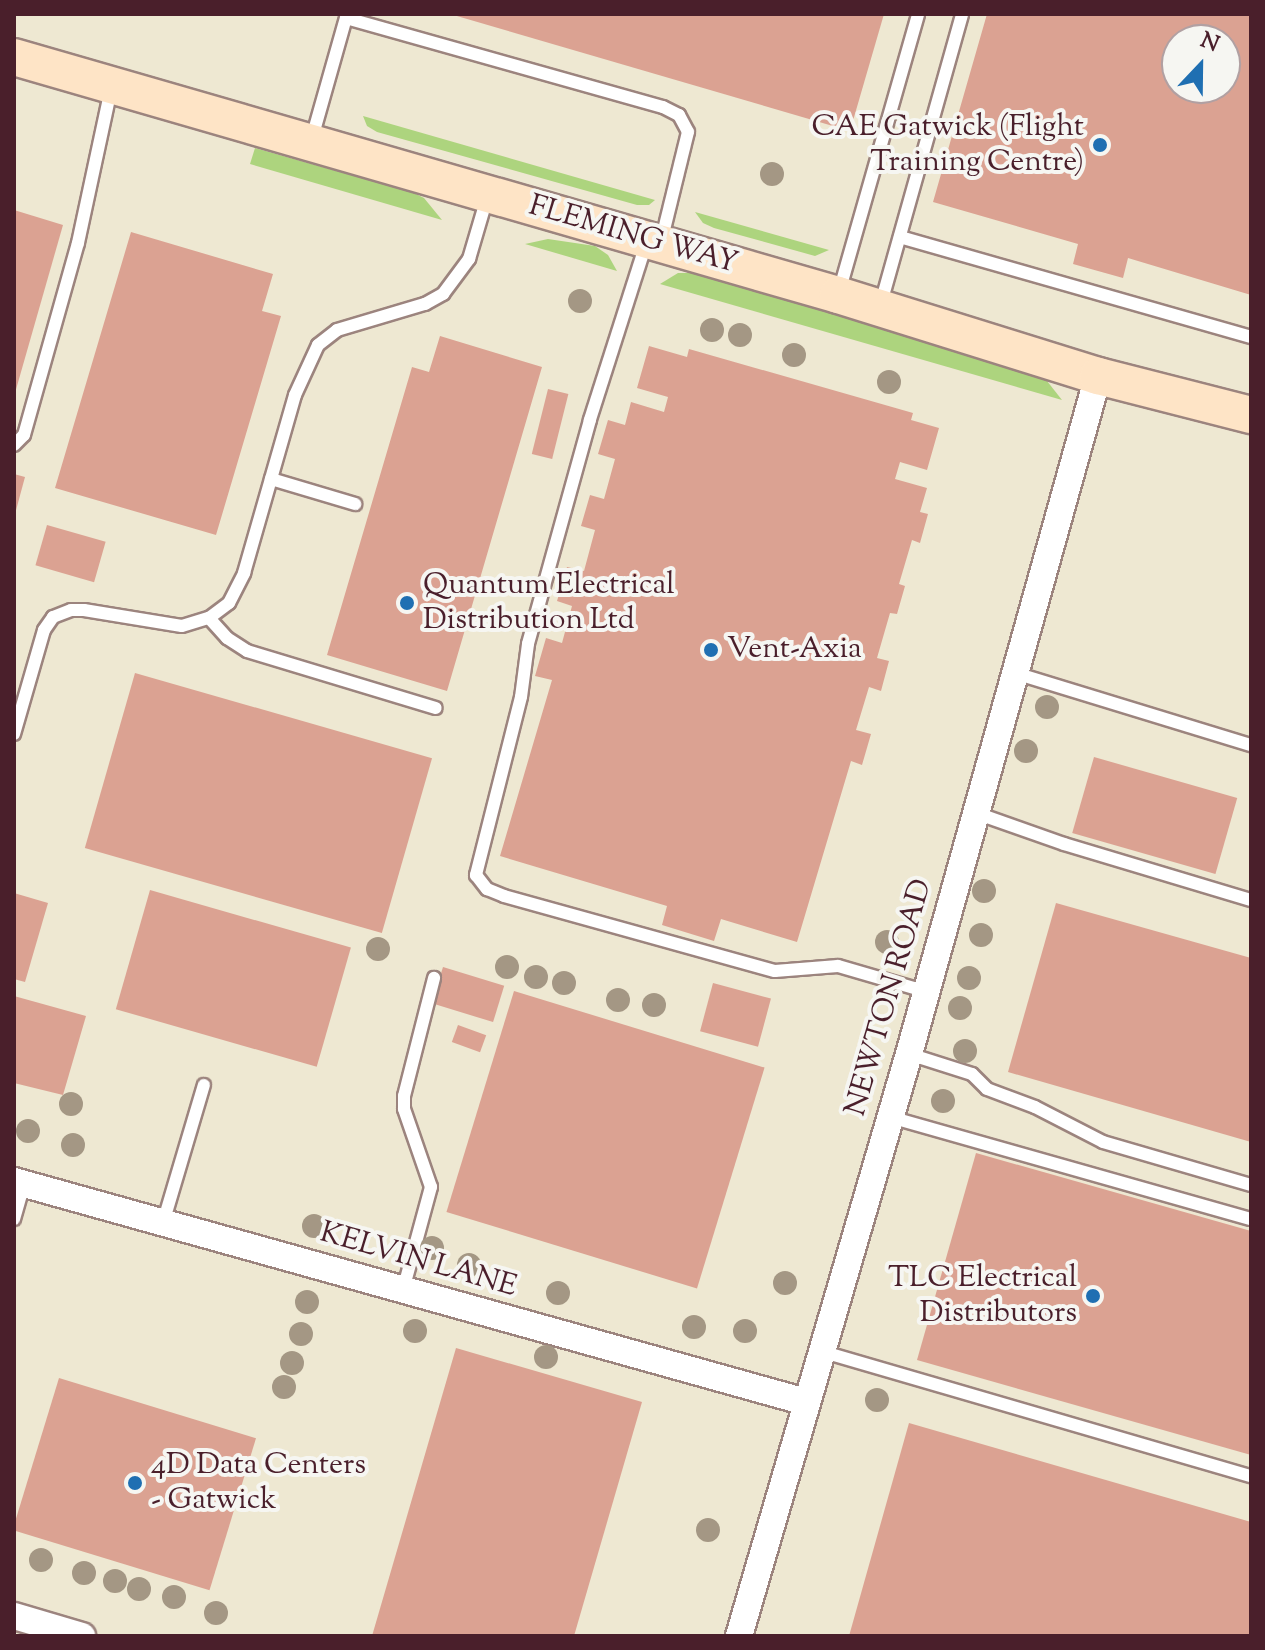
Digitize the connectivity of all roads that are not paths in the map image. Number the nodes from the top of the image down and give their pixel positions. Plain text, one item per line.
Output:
1 (332, 14) edge
2 (918, 14) edge
3 (962, 14) edge
4 (346, 18) junction
5 (14, 57) edge
6 (112, 86) junction
7 (310, 143) junction
8 (488, 195) junction
9 (900, 237) junction
10 (653, 243) junction
11 (838, 295) junction
12 (879, 309) junction
13 (1251, 337) edge
14 (1098, 376) junction
15 (1251, 415) edge
16 (14, 445) edge
17 (271, 479) junction
18 (355, 504) dead end
19 (209, 618) junction
20 (1015, 673) junction
21 (436, 708) dead end
22 (14, 734) edge
23 (1251, 745) edge
24 (976, 813) junction
25 (1251, 900) edge
26 (434, 978) dead end
27 (924, 991) junction
28 (909, 1054) junction
29 (204, 1085) dead end
30 (890, 1117) junction
31 (19, 1183) edge
32 (1251, 1185) edge
33 (14, 1219) edge
34 (1251, 1219) edge
35 (163, 1223) junction
36 (403, 1290) junction
37 (820, 1351) junction
38 (806, 1402) junction
39 (1251, 1476) edge
40 (14, 1616) edge
41 (70, 1634) edge
42 (739, 1636) edge

1 - 4 lane
2 - 11 lane
3 - 9 lane
4 - 7 lane
4 - 10 lane
5 - 6 street, FLEMING WAY
6 - 7 street, FLEMING WAY
6 - 16 lane
7 - 8 street, FLEMING WAY
8 - 10 street, FLEMING WAY
8 - 17 lane
9 - 12 lane
9 - 13 lane
10 - 11 street, FLEMING WAY
10 - 27 lane
11 - 12 street, FLEMING WAY
12 - 14 street, FLEMING WAY
14 - 15 street, FLEMING WAY
14 - 20 street, NEWTON ROAD
17 - 18 lane
17 - 19 lane
19 - 21 lane
19 - 22 lane
20 - 23 lane
20 - 24 street, NEWTON ROAD
24 - 25 lane
24 - 27 street, NEWTON ROAD
26 - 36 lane
27 - 28 street, NEWTON ROAD
28 - 30 street, NEWTON ROAD
28 - 32 lane
29 - 35 lane
30 - 34 lane
30 - 37 street, NEWTON ROAD
31 - 33 lane
31 - 35 street, KELVIN LANE
35 - 36 street, KELVIN LANE
36 - 38 street, KELVIN LANE
37 - 38 street, NEWTON ROAD
37 - 39 lane
38 - 42 street, NEWTON ROAD
40 - 41 street

